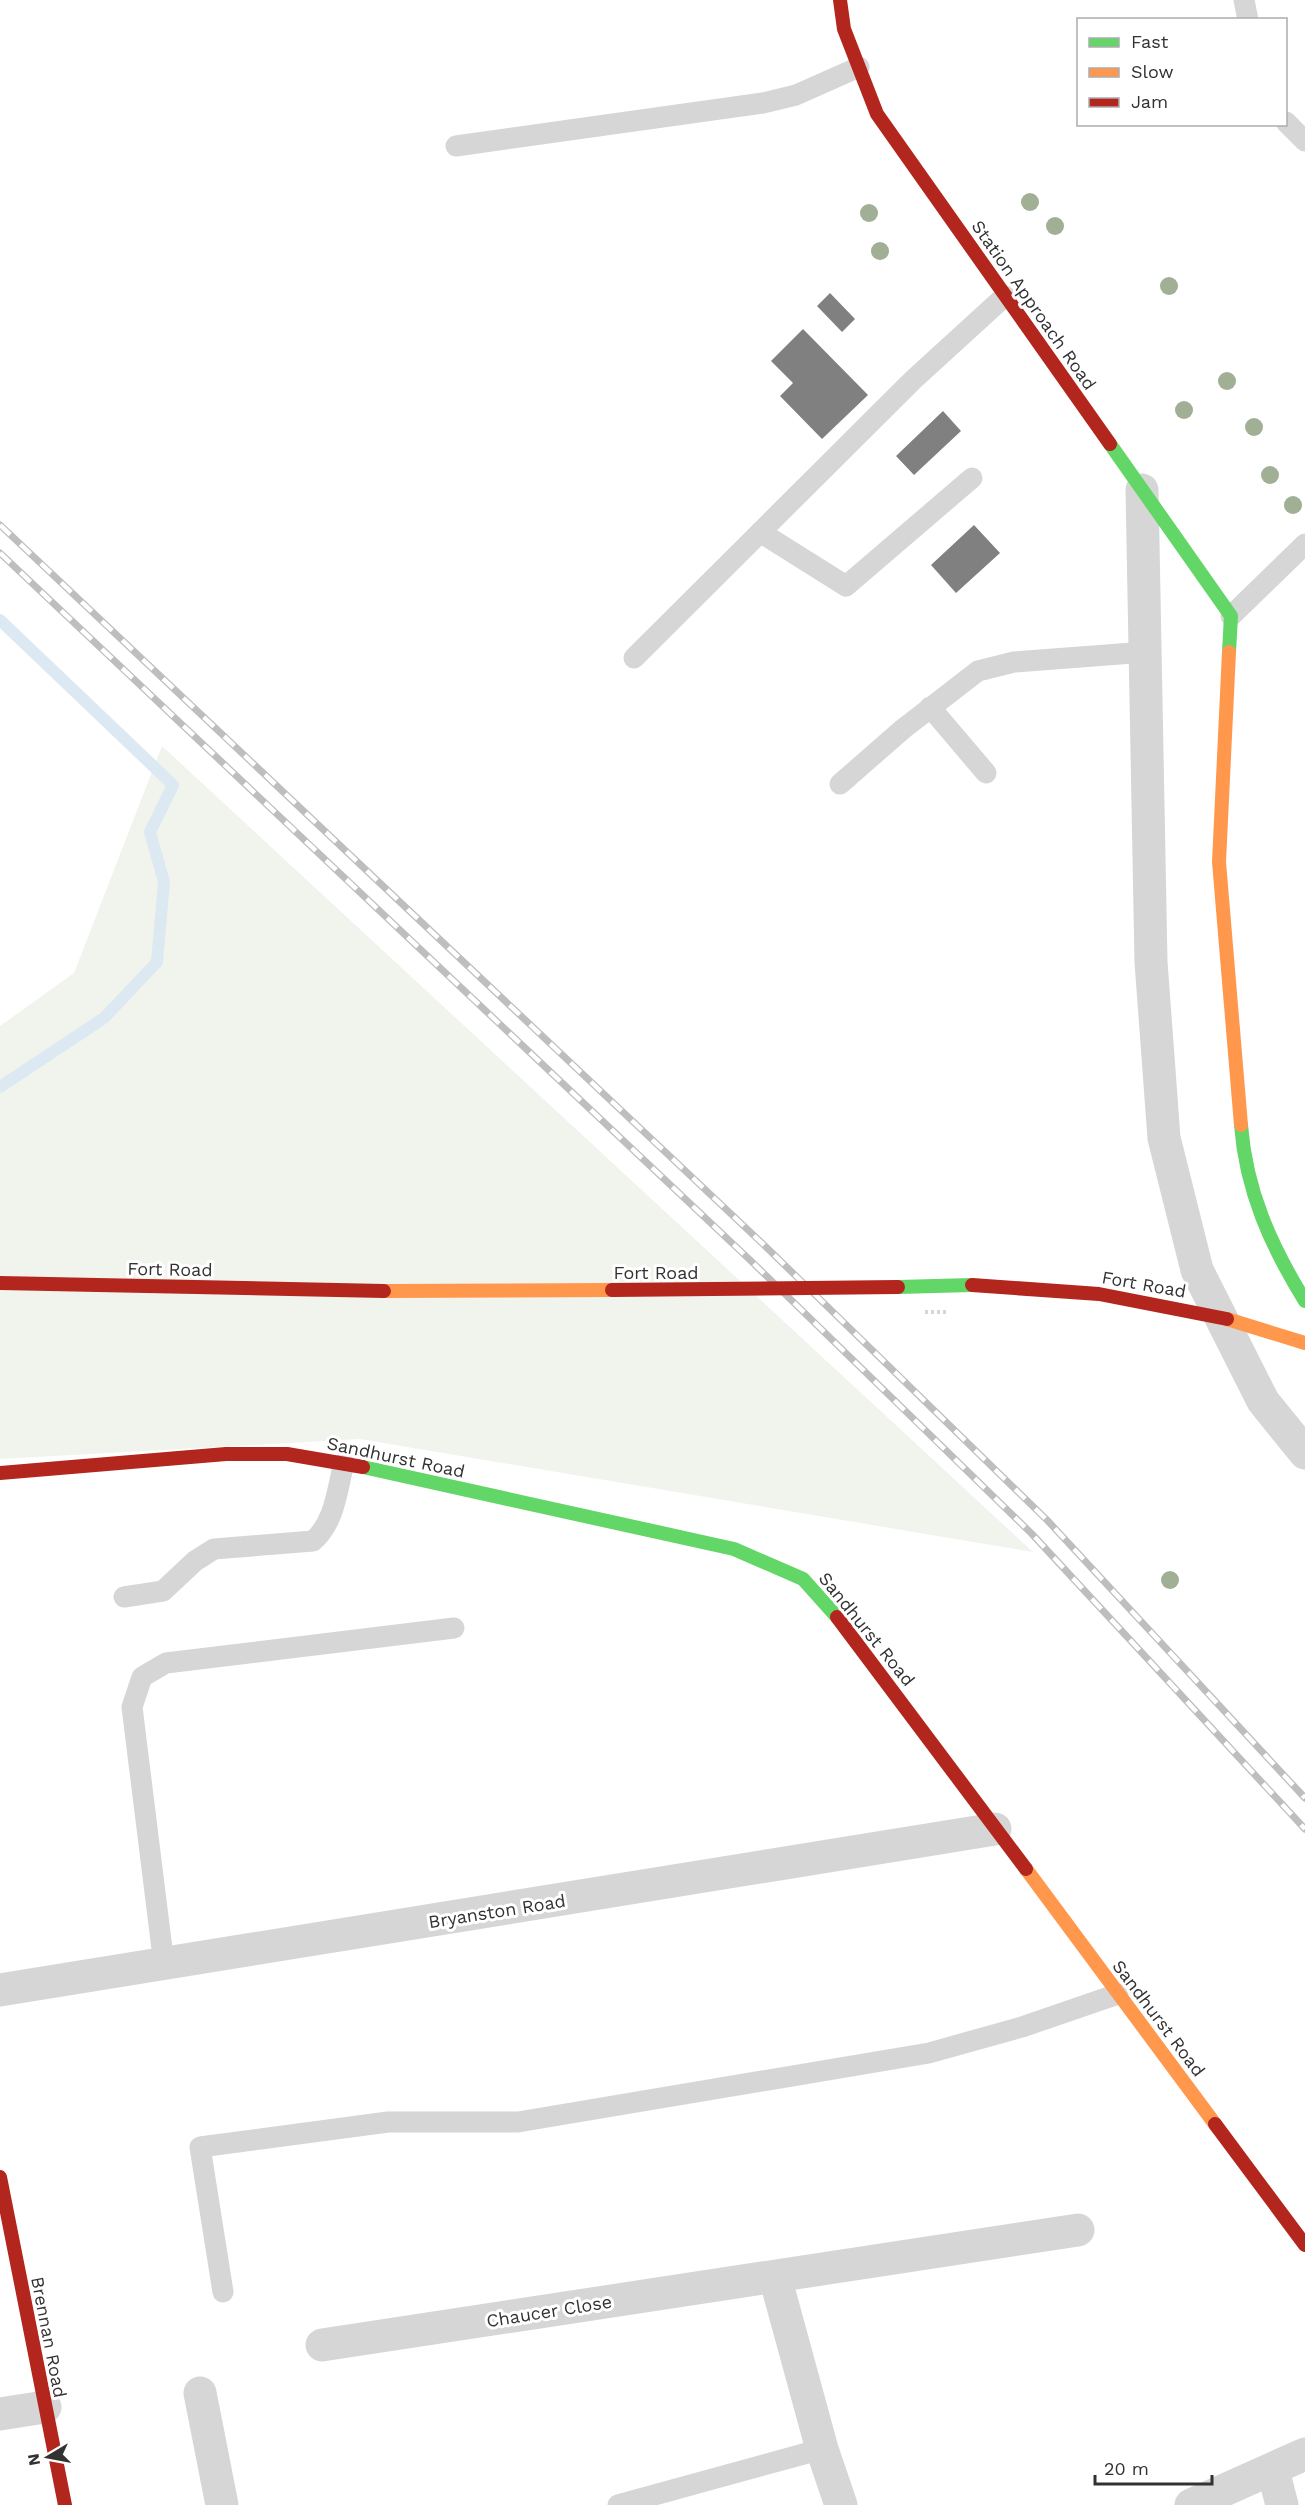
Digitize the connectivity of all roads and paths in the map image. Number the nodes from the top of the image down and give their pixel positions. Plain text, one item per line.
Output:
1 (840, 0) edge
2 (1245, 0) edge
3 (1248, 18) edge
4 (859, 67) junction
5 (1287, 123) edge
6 (1305, 141) edge
7 (456, 146) dead end
8 (1005, 296) junction
9 (972, 478) dead end
10 (1142, 490) junction
11 (760, 532) junction
12 (1305, 544) edge
13 (1231, 616) junction
14 (1146, 652) junction
15 (634, 658) dead end
16 (930, 707) junction
17 (986, 773) dead end
18 (840, 784) dead end
19 (0, 1283) edge
20 (1305, 1300) edge
21 (1305, 1343) edge
22 (1305, 1453) edge
23 (344, 1463) junction
24 (0, 1473) edge
25 (124, 1597) dead end
26 (454, 1628) dead end
27 (995, 1829) junction
28 (164, 1965) junction
29 (0, 1990) edge
30 (1119, 1994) junction
31 (0, 2176) edge
32 (1078, 2230) dead end
33 (1305, 2245) edge
34 (775, 2277) junction
35 (224, 2292) dead end
36 (322, 2345) dead end
37 (200, 2393) dead end
38 (45, 2407) junction
39 (0, 2414) edge
40 (822, 2449) junction
41 (1305, 2454) edge
42 (1273, 2470) junction
43 (65, 2505) edge
44 (222, 2505) edge
45 (618, 2505) edge
46 (841, 2505) edge
47 (1191, 2505) edge
48 (1281, 2505) edge

1 - 4 street, Station Approach Road
2 - 3 lane
4 - 7 lane
4 - 8 street, Station Approach Road
5 - 6 lane
8 - 10 street, Station Approach Road
8 - 11 lane
9 - 11 lane
10 - 13 street, Station Approach Road
10 - 14 street
11 - 15 lane
12 - 13 lane
13 - 20 street
14 - 16 lane
14 - 22 street
16 - 17 lane
16 - 18 lane
19 - 21 street, Fort Road, bridge
23 - 24 street, Sandhurst Road
23 - 25 lane
23 - 27 street, Sandhurst Road
26 - 28 lane
27 - 28 street, Bryanston Road
27 - 30 street, Sandhurst Road
28 - 29 street, Bryanston Road
30 - 33 street, Sandhurst Road
30 - 35 lane
31 - 38 street, Brennan Road
32 - 34 street, Chaucer Close
34 - 36 street, Chaucer Close
34 - 40 street
37 - 44 street
38 - 39 street
38 - 43 street, Brennan Road
40 - 45 lane
40 - 46 street
41 - 42 street
42 - 47 street
42 - 48 street

